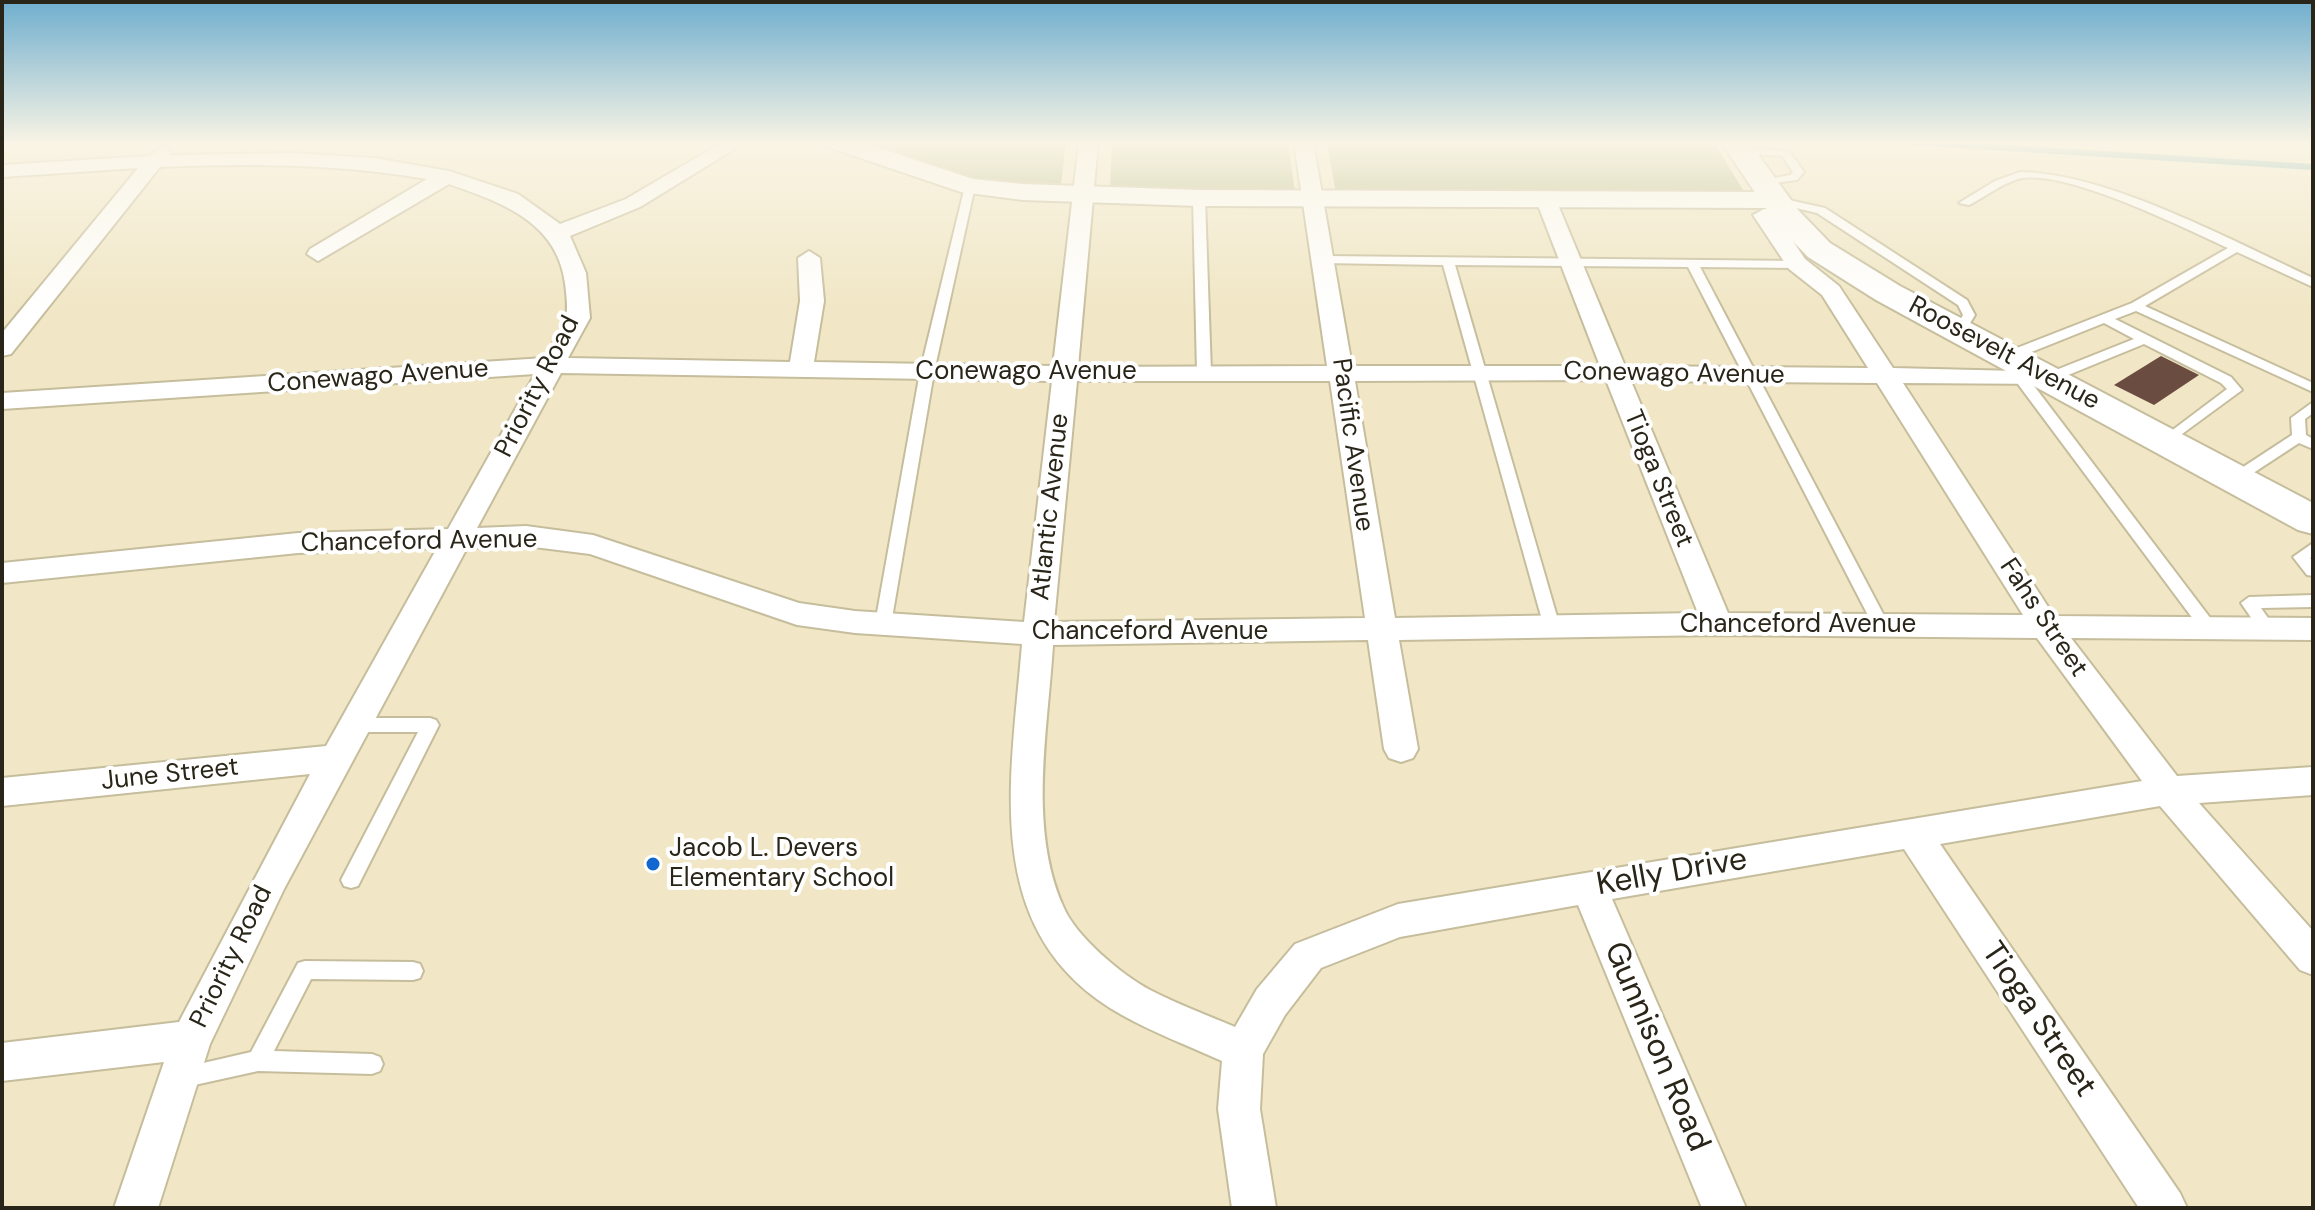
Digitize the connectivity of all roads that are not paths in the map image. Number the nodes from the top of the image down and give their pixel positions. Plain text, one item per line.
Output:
1 (124, 198) edge
2 (410, 198) edge
3 (509, 198) edge
4 (641, 198) edge
5 (967, 198) edge
6 (1086, 198) edge
7 (1199, 198) edge
8 (1252, 198) edge
9 (1974, 198) edge
10 (2122, 198) edge
11 (1313, 199) junction
12 (1767, 199) junction
13 (1546, 200) junction
14 (1965, 203) dead end
15 (557, 233) junction
16 (2236, 248) junction
17 (318, 254) dead end
18 (809, 258) dead end
19 (1325, 260) junction
20 (1448, 262) junction
21 (1572, 263) junction
22 (1692, 263) junction
23 (1797, 264) junction
24 (2313, 283) edge
25 (2136, 306) junction
26 (2104, 318) junction
27 (2144, 339) junction
28 (2, 349) edge
29 (553, 365) junction
30 (801, 369) junction
31 (2026, 370) junction
32 (927, 372) junction
33 (1342, 372) junction
34 (1204, 373) junction
35 (1482, 373) junction
36 (1616, 373) junction
37 (1064, 374) junction
38 (1752, 375) junction
39 (1886, 376) junction
40 (2313, 388) edge
41 (2, 401) edge
42 (2313, 406) edge
43 (2299, 437) junction
44 (2167, 441) junction
45 (2313, 445) edge
46 (2236, 478) junction
47 (2313, 520) edge
48 (459, 536) junction
49 (2313, 548) edge
50 (2313, 571) edge
51 (2, 573) edge
52 (2313, 601) edge
53 (883, 624) junction
54 (1717, 624) junction
55 (1881, 625) junction
56 (2045, 626) junction
57 (1552, 627) junction
58 (2208, 627) junction
59 (2267, 628) junction
60 (2313, 629) edge
61 (1379, 630) junction
62 (1038, 634) junction
63 (357, 725) junction
64 (1401, 749) dead end
65 (339, 758) junction
66 (2313, 781) edge
67 (2168, 791) junction
68 (2, 792) edge
69 (1912, 832) junction
70 (351, 880) dead end
71 (1589, 887) junction
72 (2313, 958) edge
73 (413, 971) dead end
74 (191, 1040) junction
75 (1243, 1050) junction
76 (258, 1061) junction
77 (2, 1062) edge
78 (372, 1064) dead end
79 (179, 1077) junction
80 (136, 1208) edge
81 (1254, 1208) edge
82 (1724, 1208) edge
83 (2165, 1208) edge

1 - 28 street
2 - 17 street
3 - 15 street, Priority Road
4 - 15 street
5 - 32 lane
6 - 37 street, Atlantic Avenue
7 - 34 lane
8 - 11 street
9 - 14 lane
10 - 16 lane
11 - 13 street
11 - 19 street, Pacific Avenue
12 - 13 street
12 - 23 street, Fahs Street
12 - 31 main road, Roosevelt Avenue
13 - 21 street, Tioga Street
15 - 29 street, Priority Road
16 - 24 lane
16 - 25 lane
18 - 30 street
19 - 20 lane
19 - 33 street, Pacific Avenue
20 - 21 lane
20 - 35 lane
21 - 22 lane
21 - 36 street, Tioga Street
22 - 23 lane
22 - 38 lane
23 - 39 street, Fahs Street
25 - 26 lane
25 - 40 lane
26 - 27 lane
26 - 31 lane
27 - 31 lane
27 - 44 lane
29 - 30 street, Conewago Avenue
29 - 41 street, Conewago Avenue
29 - 48 street, Priority Road
30 - 32 street, Conewago Avenue
31 - 39 street, Conewago Avenue
31 - 44 main road, Roosevelt Avenue
31 - 58 lane
32 - 37 street, Conewago Avenue
32 - 53 lane
33 - 34 street, Conewago Avenue
33 - 35 street, Conewago Avenue
33 - 61 street, Pacific Avenue
34 - 37 street, Conewago Avenue
35 - 36 street, Conewago Avenue
35 - 57 lane
36 - 38 street, Conewago Avenue
36 - 54 street, Tioga Street
37 - 62 street, Atlantic Avenue
38 - 39 street, Conewago Avenue
38 - 55 lane
39 - 56 street, Fahs Street
42 - 43 lane
43 - 45 lane
43 - 46 lane
44 - 46 main road, Roosevelt Avenue
46 - 47 main road, Roosevelt Avenue
48 - 51 street, Chanceford Avenue
48 - 53 street, Chanceford Avenue
48 - 63 street, Priority Road
49 - 50 lane
52 - 59 lane
53 - 62 street, Chanceford Avenue
54 - 55 street, Chanceford Avenue
54 - 57 street, Chanceford Avenue
55 - 56 street, Chanceford Avenue
56 - 58 street, Chanceford Avenue
56 - 67 street, Fahs Street
57 - 61 street, Chanceford Avenue
58 - 59 street, Chanceford Avenue
59 - 60 street, Chanceford Avenue
61 - 62 street, Chanceford Avenue
61 - 64 street, Pacific Avenue
62 - 75 street, Atlantic Avenue
63 - 65 street, Priority Road
63 - 70 lane
65 - 68 street, June Street
65 - 74 street, Priority Road
66 - 67 street, Kelly Drive
67 - 69 street, Kelly Drive
67 - 72 street, Fahs Street
69 - 71 street, Kelly Drive
69 - 83 street, Tioga Street
71 - 75 street, Kelly Drive
71 - 82 street, Gunnison Road
73 - 76 lane
74 - 77 street, Priority Road
74 - 79 street, Priority Road
75 - 81 street, Kelly Drive
76 - 78 lane
76 - 79 lane
79 - 80 street, Priority Road

